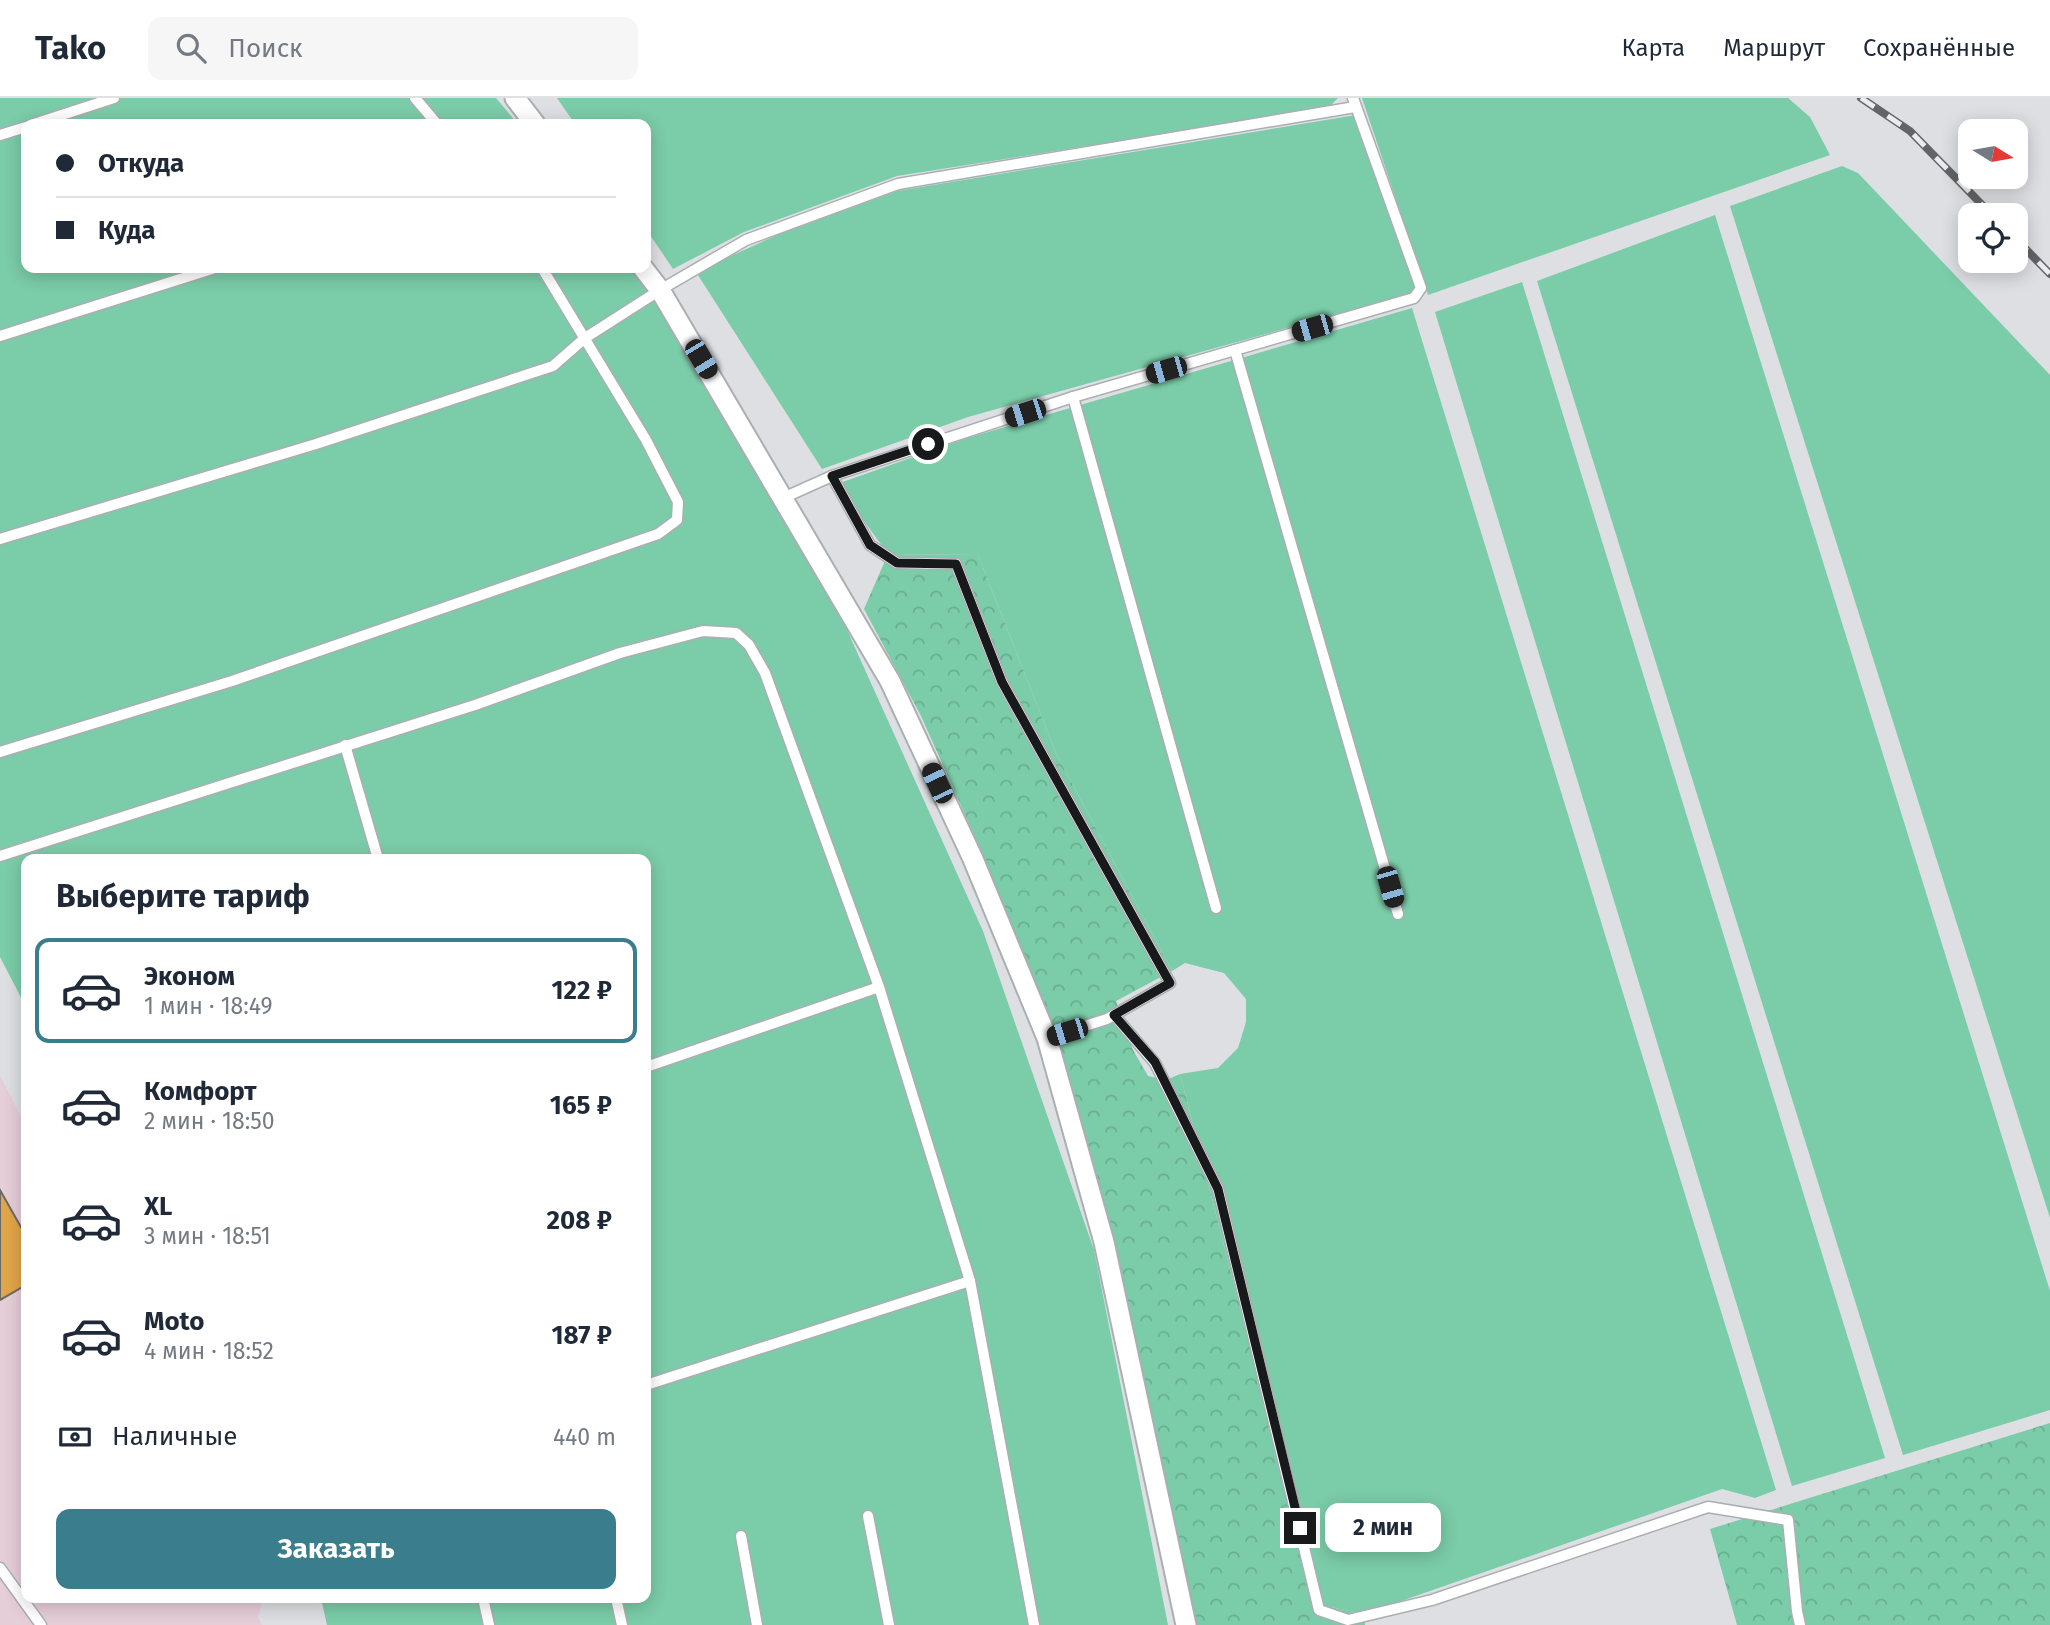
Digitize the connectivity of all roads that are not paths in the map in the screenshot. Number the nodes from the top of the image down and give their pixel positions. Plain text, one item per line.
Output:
1 (114, 98) edge
2 (415, 98) edge
3 (515, 98) edge
4 (1354, 102) edge
5 (49, 119) edge
6 (433, 119) edge
7 (531, 119) edge
8 (21, 129) edge
9 (0, 135) edge
10 (199, 273) edge
11 (545, 273) edge
12 (647, 273) edge
13 (660, 290) junction
14 (0, 336) edge
15 (585, 338) junction
16 (1235, 350) junction
17 (1073, 397) junction
18 (832, 476) junction
19 (783, 498) junction
20 (0, 539) edge
21 (345, 745) junction
22 (0, 752) edge
23 (377, 854) edge
24 (0, 856) edge
25 (1216, 908) dead end
26 (1398, 914) dead end
27 (879, 987) junction
28 (1114, 1015) junction
29 (1047, 1038) junction
30 (651, 1065) edge
31 (970, 1281) junction
32 (651, 1383) edge
33 (868, 1516) dead end
34 (741, 1536) dead end
35 (0, 1568) edge
36 (21, 1597) edge
37 (25, 1603) edge
38 (484, 1603) edge
39 (617, 1603) edge
40 (41, 1625) edge
41 (489, 1625) edge
42 (622, 1625) edge
43 (757, 1625) edge
44 (888, 1625) edge
45 (1034, 1625) edge
46 (1186, 1625) edge
47 (1800, 1625) edge

1 - 5 lane
2 - 6 lane
3 - 7 street
4 - 13 lane
4 - 16 lane
8 - 9 lane
10 - 14 lane
11 - 15 lane
12 - 13 street
13 - 15 lane
13 - 19 street
15 - 20 lane
15 - 22 lane
16 - 17 lane
16 - 26 lane
17 - 18 lane
17 - 25 lane
18 - 19 lane
18 - 28 lane
19 - 29 street
21 - 23 lane
21 - 24 lane
21 - 27 lane
27 - 30 lane
27 - 31 lane
28 - 29 lane
28 - 47 lane
29 - 46 street
31 - 32 lane
31 - 45 lane
33 - 44 lane
34 - 43 lane
35 - 36 lane
37 - 40 lane
38 - 41 lane
39 - 42 lane

